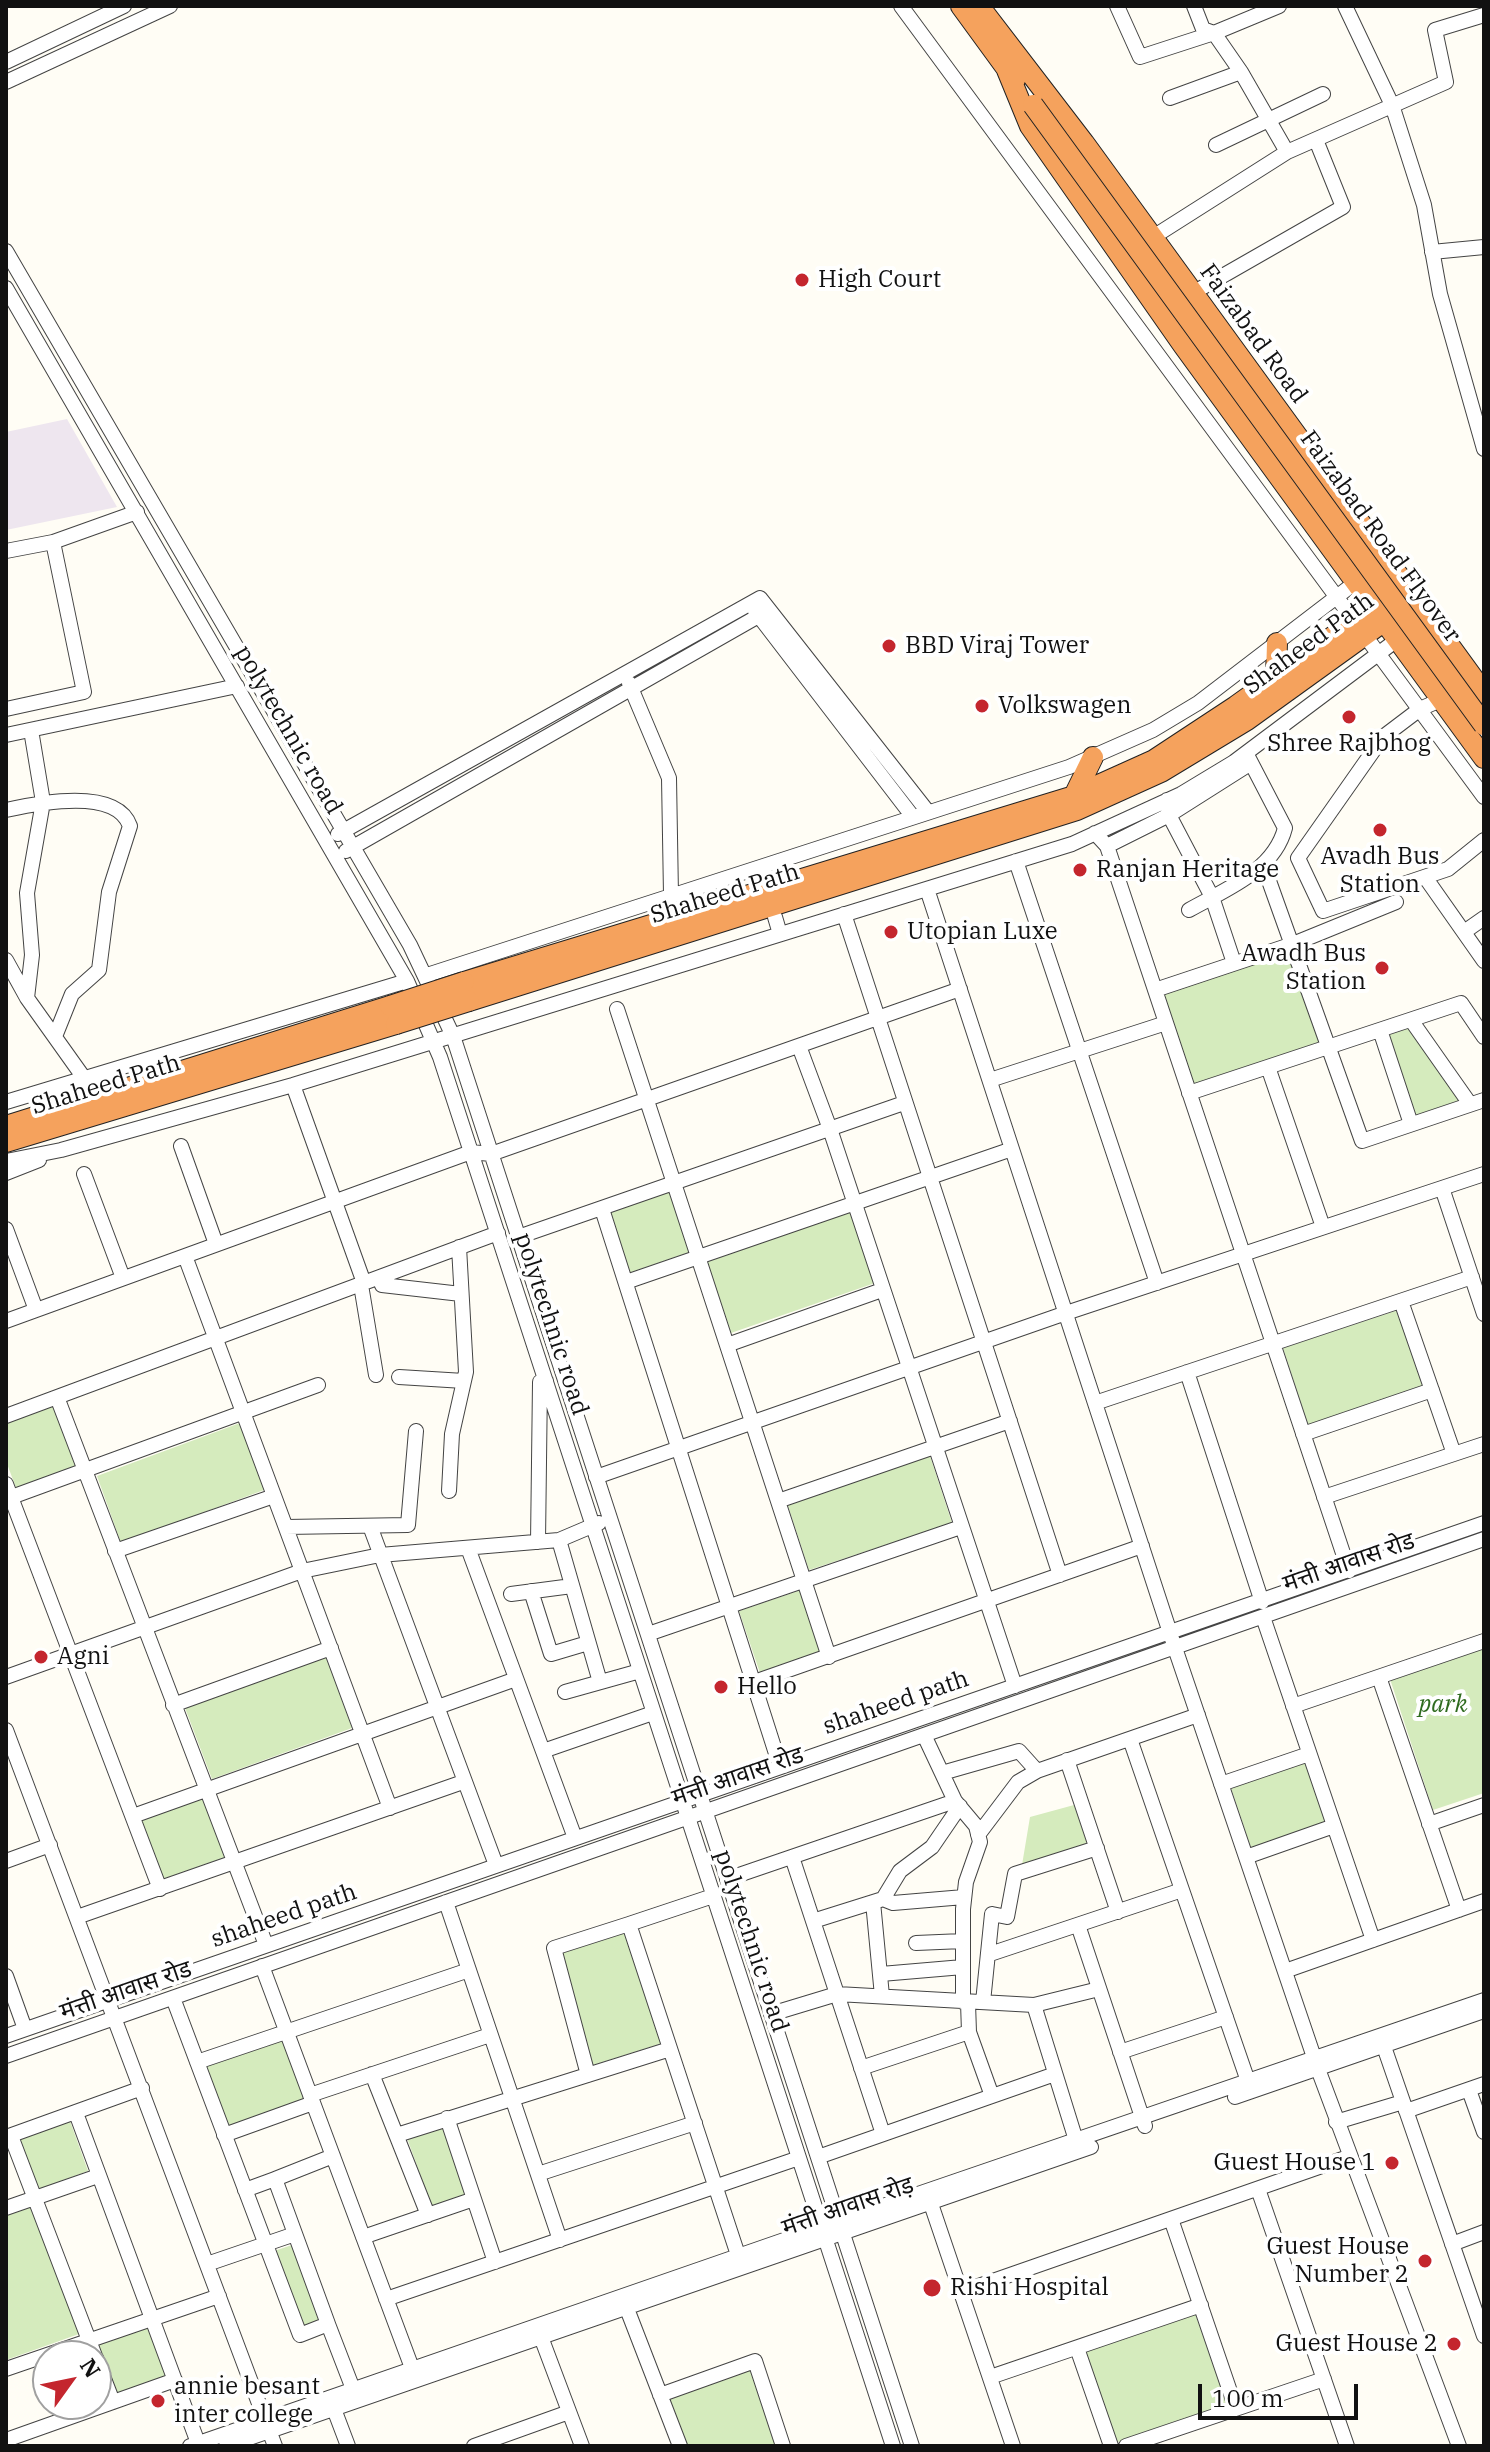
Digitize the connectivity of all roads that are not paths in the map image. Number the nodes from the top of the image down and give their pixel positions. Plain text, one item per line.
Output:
1 (124, 6) edge
2 (170, 6) edge
3 (901, 6) edge
4 (961, 6) edge
5 (1117, 6) edge
6 (1194, 6) edge
7 (1279, 6) edge
8 (1345, 6) edge
9 (984, 9) edge
10 (1484, 15) edge
11 (1214, 33) junction
12 (6, 62) edge
13 (1007, 70) junction
14 (1241, 72) junction
15 (6, 82) edge
16 (1323, 94) dead end
17 (1170, 98) dead end
18 (1392, 105) junction
19 (1268, 120) junction
20 (1316, 140) junction
21 (1216, 145) dead end
22 (1287, 152) junction
23 (1150, 239) junction
24 (1484, 247) edge
25 (6, 251) edge
26 (1432, 252) junction
27 (6, 288) edge
28 (1191, 294) junction
29 (1477, 402) edge
30 (1484, 449) edge
31 (137, 512) junction
32 (53, 542) junction
33 (6, 551) edge
34 (1386, 559) junction
35 (1356, 582) junction
36 (1336, 597) junction
37 (1416, 600) junction
38 (759, 610) junction
39 (1379, 614) junction
40 (1359, 628) junction
41 (1398, 639) junction
42 (1277, 643) junction
43 (1379, 653) junction
44 (1276, 677) junction
45 (629, 683) junction
46 (1478, 685) edge
47 (237, 686) junction
48 (1442, 700) junction
49 (271, 704) junction
50 (6, 709) edge
51 (1420, 709) junction
52 (254, 715) junction
53 (1484, 725) edge
54 (31, 730) junction
55 (6, 735) edge
56 (1093, 757) junction
57 (1248, 758) junction
58 (1484, 758) edge
59 (1074, 796) junction
60 (1484, 797) edge
61 (43, 802) junction
62 (1168, 808) junction
63 (6, 810) edge
64 (928, 812) junction
65 (1138, 814) junction
66 (913, 817) junction
67 (344, 830) junction
68 (1095, 833) junction
69 (1127, 836) junction
70 (1484, 840) edge
71 (326, 841) junction
72 (353, 846) junction
73 (1107, 846) junction
74 (336, 858) junction
75 (1016, 861) junction
76 (1263, 864) junction
77 (1425, 877) junction
78 (927, 889) junction
79 (671, 895) junction
80 (1212, 897) junction
81 (1396, 902) dead end
82 (1189, 910) dead end
83 (844, 914) junction
84 (775, 917) dead end
85 (1484, 918) edge
86 (1464, 932) junction
87 (780, 934) junction
88 (1293, 944) junction
89 (6, 960) edge
90 (1484, 961) edge
91 (1234, 963) junction
92 (427, 975) junction
93 (407, 981) junction
94 (960, 989) junction
95 (1155, 990) junction
96 (466, 991) junction
97 (27, 998) junction
98 (617, 1009) dead end
99 (393, 1015) junction
100 (877, 1019) junction
101 (1411, 1020) junction
102 (1166, 1023) junction
103 (1380, 1030) junction
104 (56, 1034) junction
105 (453, 1036) junction
106 (1484, 1037) edge
107 (434, 1042) junction
108 (799, 1046) junction
109 (1331, 1046) junction
110 (1079, 1051) junction
111 (1268, 1067) junction
112 (84, 1078) junction
113 (990, 1080) junction
114 (293, 1085) junction
115 (213, 1088) dead end
116 (1189, 1093) junction
117 (647, 1099) junction
118 (6, 1102) edge
119 (1477, 1102) edge
120 (904, 1103) junction
121 (218, 1106) junction
122 (1411, 1124) junction
123 (6, 1126) edge
124 (830, 1129) junction
125 (6, 1142) edge
126 (181, 1146) dead end
127 (1012, 1149) junction
128 (61, 1150) junction
129 (471, 1152) junction
130 (491, 1154) junction
131 (6, 1161) edge
132 (6, 1173) edge
133 (84, 1174) dead end
134 (1484, 1174) edge
135 (929, 1178) junction
136 (675, 1183) junction
137 (1442, 1188) junction
138 (333, 1202) junction
139 (854, 1204) junction
140 (602, 1209) junction
141 (1323, 1227) junction
142 (6, 1229) edge
143 (498, 1233) junction
144 (518, 1237) junction
145 (216, 1244) junction
146 (459, 1247) junction
147 (1243, 1254) junction
148 (185, 1256) junction
149 (699, 1257) junction
150 (1472, 1277) junction
151 (123, 1278) junction
152 (379, 1278) junction
153 (626, 1282) junction
154 (1157, 1283) junction
155 (362, 1284) junction
156 (882, 1290) junction
157 (461, 1294) junction
158 (1401, 1301) junction
159 (36, 1310) junction
160 (1066, 1313) junction
161 (1484, 1314) edge
162 (6, 1321) edge
163 (216, 1340) junction
164 (984, 1342) junction
165 (1273, 1344) junction
166 (727, 1345) junction
167 (908, 1368) junction
168 (1187, 1372) junction
169 (376, 1375) dead end
170 (399, 1377) dead end
171 (464, 1381) junction
172 (546, 1381) junction
173 (318, 1385) dead end
174 (1432, 1390) junction
175 (57, 1397) junction
176 (1095, 1403) junction
177 (244, 1413) junction
178 (6, 1416) edge
179 (1010, 1421) junction
180 (753, 1422) junction
181 (416, 1431) dead end
182 (1303, 1434) junction
183 (1484, 1444) edge
184 (934, 1447) junction
185 (680, 1448) junction
186 (1454, 1454) junction
187 (85, 1471) junction
188 (596, 1477) junction
189 (449, 1491) dead end
190 (8, 1494) edge
191 (274, 1496) junction
192 (1324, 1497) junction
193 (778, 1501) junction
194 (609, 1515) junction
195 (1484, 1523) edge
196 (370, 1526) junction
197 (286, 1527) junction
198 (961, 1527) junction
199 (592, 1529) junction
200 (1484, 1539) edge
201 (559, 1540) junction
202 (538, 1542) junction
203 (1142, 1546) junction
204 (468, 1548) junction
205 (115, 1551) junction
206 (380, 1555) junction
207 (302, 1571) junction
208 (1349, 1571) junction
209 (1060, 1575) junction
210 (804, 1581) junction
211 (572, 1586) junction
212 (531, 1591) junction
213 (511, 1594) dead end
214 (986, 1602) junction
215 (730, 1606) junction
216 (1262, 1609) junction
217 (144, 1627) junction
218 (648, 1634) junction
219 (1173, 1641) junction
220 (1484, 1641) edge
221 (588, 1643) junction
222 (331, 1648) junction
223 (71, 1654) junction
224 (829, 1657) junction
225 (640, 1671) junction
226 (6, 1677) edge
227 (1379, 1677) junction
228 (516, 1679) junction
229 (600, 1682) junction
230 (754, 1682) junction
231 (1015, 1686) junction
232 (565, 1692) dead end
233 (173, 1705) junction
234 (435, 1706) junction
235 (1293, 1706) junction
236 (653, 1713) junction
237 (1198, 1715) junction
238 (6, 1730) edge
239 (362, 1732) junction
240 (924, 1735) junction
241 (1130, 1739) junction
242 (543, 1751) junction
243 (1309, 1754) junction
244 (1067, 1760) junction
245 (780, 1766) junction
246 (1037, 1771) junction
247 (942, 1773) junction
248 (463, 1782) junction
249 (1221, 1784) junction
250 (206, 1789) junction
251 (700, 1794) junction
252 (682, 1800) junction
253 (958, 1804) junction
254 (1484, 1805) edge
255 (390, 1808) junction
256 (705, 1812) junction
257 (133, 1816) junction
258 (687, 1818) junction
259 (1429, 1824) junction
260 (1334, 1826) junction
261 (978, 1835) junction
262 (575, 1838) junction
263 (50, 1845) junction
264 (1097, 1848) junction
265 (792, 1857) junction
266 (1246, 1857) junction
267 (6, 1861) edge
268 (234, 1863) junction
269 (496, 1865) junction
270 (727, 1879) junction
271 (160, 1889) junction
272 (1182, 1890) junction
273 (713, 1896) junction
274 (964, 1897) junction
275 (878, 1901) junction
276 (1484, 1901) edge
277 (446, 1902) junction
278 (1459, 1910) junction
279 (1118, 1912) junction
280 (77, 1917) junction
281 (813, 1921) junction
282 (629, 1924) junction
283 (1078, 1925) junction
284 (1373, 1940) junction
285 (963, 1941) junction
286 (916, 1943) dead end
287 (266, 1945) junction
288 (990, 1954) junction
289 (262, 1966) junction
290 (963, 1967) junction
291 (469, 1970) junction
292 (1285, 1971) junction
293 (881, 1974) junction
294 (6, 1976) edge
295 (1099, 1989) junction
296 (837, 1994) junction
297 (882, 1996) junction
298 (173, 1998) junction
299 (109, 2000) junction
300 (1484, 2000) edge
301 (972, 2002) junction
302 (1034, 2005) junction
303 (1484, 2011) edge
304 (771, 2014) junction
305 (1226, 2017) junction
306 (115, 2018) junction
307 (25, 2029) junction
308 (286, 2031) junction
309 (969, 2032) junction
310 (490, 2035) junction
311 (6, 2036) edge
312 (1382, 2041) junction
313 (670, 2049) junction
314 (1120, 2052) junction
315 (6, 2056) edge
316 (197, 2062) junction
317 (1316, 2064) junction
318 (861, 2068) junction
319 (372, 2074) junction
320 (1055, 2074) junction
321 (588, 2075) junction
322 (1484, 2084) edge
323 (1250, 2087) junction
324 (142, 2088) junction
325 (1469, 2090) junction
326 (992, 2096) junction
327 (512, 2098) junction
328 (312, 2099) junction
329 (1405, 2107) junction
330 (76, 2113) junction
331 (447, 2118) junction
332 (1336, 2122) junction
333 (695, 2123) junction
334 (1144, 2124) junction
335 (1484, 2132) edge
336 (883, 2134) junction
337 (224, 2135) junction
338 (397, 2135) junction
339 (9, 2136) edge
340 (1078, 2147) junction
341 (333, 2156) junction
342 (818, 2157) junction
343 (1348, 2157) junction
344 (799, 2158) junction
345 (538, 2174) junction
346 (98, 2176) junction
347 (275, 2179) junction
348 (715, 2187) junction
349 (1258, 2189) junction
350 (245, 2190) junction
351 (929, 2197) junction
352 (35, 2198) junction
353 (474, 2199) junction
354 (6, 2208) edge
355 (428, 2215) junction
356 (1171, 2219) junction
357 (840, 2226) junction
358 (823, 2232) junction
359 (1484, 2232) edge
360 (295, 2234) junction
361 (363, 2237) junction
362 (560, 2240) junction
363 (265, 2244) junction
364 (1452, 2244) junction
365 (738, 2255) junction
366 (495, 2262) junction
367 (207, 2264) junction
368 (961, 2292) junction
369 (219, 2296) junction
370 (386, 2299) junction
371 (624, 2301) junction
372 (1201, 2305) junction
373 (1479, 2307) edge
374 (152, 2319) junction
375 (328, 2324) junction
376 (539, 2331) junction
377 (1484, 2336) edge
378 (89, 2340) edge
379 (92, 2340) edge
380 (1077, 2348) junction
381 (32, 2360) edge
382 (6, 2369) edge
383 (414, 2374) junction
384 (990, 2377) junction
385 (1324, 2379) junction
386 (175, 2380) junction
387 (353, 2389) junction
388 (660, 2395) junction
389 (113, 2402) joint
390 (334, 2409) junction
391 (1236, 2409) junction
392 (569, 2412) junction
393 (267, 2426) junction
394 (6, 2440) edge
395 (498, 2442) edge
396 (194, 2445) edge
397 (226, 2446) edge
398 (275, 2446) edge
399 (348, 2446) edge
400 (474, 2446) edge
401 (582, 2446) edge
402 (680, 2446) edge
403 (783, 2446) edge
404 (893, 2446) edge
405 (912, 2446) edge
406 (1013, 2446) edge
407 (1111, 2446) edge
408 (1126, 2446) edge
409 (1347, 2446) edge
410 (1459, 2446) edge

1 - 12 street
2 - 15 street
3 - 36 street
4 - 13 highway
5 - 11 street
6 - 11 street
7 - 11 street
8 - 18 street
9 - 23 highway, Faizabad Road
10 - 18 street
11 - 14 street
13 - 35 highway
13 - 53 highway, Faizabad Road Flyover, bridge
14 - 17 street
14 - 19 street
16 - 19 street
18 - 20 street
18 - 26 street
19 - 21 street
19 - 22 street
20 - 22 street
20 - 28 street
22 - 23 street
23 - 28 highway, Faizabad Road
24 - 26 street
25 - 49 street
26 - 29 street
27 - 31 street, polytechnic road
28 - 34 highway, Faizabad Road
29 - 30 street
31 - 32 street
31 - 47 street, polytechnic road
32 - 33 street
32 - 50 street
34 - 35 street
34 - 37 highway, Faizabad Road
35 - 36 street
35 - 39 highway
36 - 40 street
36 - 42 street
37 - 39 highway, Shaheed Path
37 - 41 street
37 - 46 highway, Faizabad Road
38 - 45 street
38 - 64 street
38 - 66 street
39 - 40 highway, Shaheed Path
39 - 41 highway
40 - 43 street
40 - 44 highway, Shaheed Path
40 - 96 highway, Shaheed Path
41 - 43 street
41 - 48 highway
42 - 44 highway
42 - 56 street
43 - 51 street
43 - 57 street
44 - 59 highway, Shaheed Path
45 - 67 street
45 - 72 street
45 - 79 street
46 - 48 street
47 - 52 street, polytechnic road
47 - 54 street
48 - 51 street
48 - 58 highway
49 - 52 street
49 - 67 street
51 - 60 street
51 - 77 street
52 - 71 street, polytechnic road
54 - 55 street
54 - 61 street
56 - 59 highway
56 - 64 street
57 - 62 street
57 - 76 street
59 - 96 highway, Shaheed Path
61 - 63 street
61 - 97 street
61 - 104 street
62 - 65 street
62 - 69 street
62 - 80 street
64 - 66 street
65 - 68 street
65 - 69 street
66 - 79 street
67 - 71 street
67 - 72 street
68 - 73 street
68 - 75 street
69 - 73 street
70 - 77 street
71 - 74 street, polytechnic road
72 - 74 street
72 - 92 street
73 - 95 street
74 - 93 street, polytechnic road
75 - 78 street
75 - 110 street
76 - 80 street
76 - 88 street
77 - 86 street
78 - 83 street
78 - 94 street
79 - 92 street
80 - 82 street
80 - 91 street
81 - 88 street
83 - 87 street
83 - 100 street
84 - 87 street
85 - 86 street
86 - 90 street
87 - 105 street
88 - 91 street
88 - 109 street
89 - 97 street
91 - 95 street
92 - 105 street
93 - 107 street, polytechnic road
93 - 112 street
94 - 100 street
94 - 113 street
95 - 102 street
96 - 99 highway, Shaheed Path, bridge
97 - 104 street
98 - 117 street
99 - 123 highway, Shaheed Path
99 - 125 highway, Shaheed Path
100 - 108 street
100 - 120 street
101 - 103 street
101 - 106 street
101 - 119 street
102 - 110 street
102 - 116 street
103 - 109 street
103 - 122 street
104 - 112 street
105 - 107 street
105 - 130 street
107 - 114 street
107 - 129 street, polytechnic road
108 - 117 street
108 - 124 street
109 - 111 street
109 - 122 street
110 - 113 street
110 - 154 street
111 - 116 street
111 - 141 street
112 - 118 street
113 - 127 street
114 - 121 street
114 - 138 street
115 - 121 street
116 - 147 street
117 - 130 street
117 - 136 street
119 - 122 street
120 - 124 street
120 - 135 street
121 - 128 street
124 - 136 street
124 - 139 street
126 - 145 street
127 - 135 street
127 - 160 street
128 - 131 street
128 - 132 street
129 - 130 street
129 - 138 street
129 - 143 street, polytechnic road
130 - 144 street
133 - 151 street
134 - 137 street
135 - 139 street
135 - 164 street
136 - 140 street
136 - 149 street
137 - 141 street
137 - 150 street
138 - 145 street
138 - 155 street
139 - 149 street
139 - 156 street
140 - 144 street
140 - 153 street
141 - 147 street
142 - 159 street
143 - 146 street
143 - 172 street, polytechnic road
144 - 188 street
145 - 148 street
146 - 152 street
146 - 157 street
147 - 154 street
147 - 165 street
148 - 151 street
148 - 163 street
149 - 153 street
149 - 166 street
150 - 158 street
150 - 161 street
151 - 159 street
152 - 155 street
152 - 157 street
153 - 185 street
154 - 160 street
155 - 163 street
155 - 169 street
156 - 166 street
156 - 167 street
157 - 171 street
158 - 165 street
158 - 174 street
159 - 162 street
160 - 164 street
160 - 176 street
163 - 175 street
163 - 177 street
164 - 167 street
164 - 179 street
165 - 168 street
165 - 182 street
166 - 180 street
167 - 180 street
167 - 184 street
168 - 176 street
168 - 216 street
170 - 171 street
171 - 189 street
172 - 199 street, polytechnic road
172 - 202 street
173 - 177 street
174 - 182 street
174 - 186 street
175 - 178 street
175 - 187 street
176 - 203 street
177 - 187 street
177 - 191 street
179 - 184 street
179 - 209 street
180 - 185 street
180 - 193 street
181 - 196 street
182 - 192 street
183 - 186 street
184 - 193 street
184 - 198 street
185 - 188 street
185 - 215 street
186 - 192 street
187 - 190 street
187 - 205 street
188 - 194 street
190 - 223 street
191 - 197 street
191 - 205 street
192 - 208 street
193 - 210 street
194 - 199 street
194 - 218 street
195 - 208 street, shaheed path
196 - 197 street
196 - 206 street
197 - 207 street
198 - 210 street
198 - 214 street
199 - 201 street
199 - 225 street, polytechnic road
200 - 216 street, मंत्ती आवास रोड
201 - 202 street
201 - 211 street
202 - 204 street
203 - 209 street
203 - 219 street
204 - 206 street
204 - 228 street
205 - 217 street
206 - 207 street
206 - 234 street
207 - 217 street
207 - 222 street
208 - 216 street, shaheed path
209 - 214 street
210 - 215 street
210 - 224 street
211 - 212 street
211 - 221 street
212 - 213 street
212 - 221 street
214 - 224 street
214 - 231 street
215 - 218 street
215 - 230 street
216 - 219 street, shaheed path
216 - 235 street
217 - 223 street
217 - 233 street
218 - 251 street
219 - 231 street, shaheed path
219 - 237 street
219 - 240 street, मंत्ती आवास रोड
220 - 227 street
221 - 229 street
222 - 233 street
222 - 239 street
223 - 226 street
223 - 257 street
224 - 230 street
225 - 229 street
225 - 236 street, polytechnic road
227 - 235 street
227 - 259 street
228 - 234 street
228 - 242 street
229 - 232 street
230 - 245 street
231 - 245 street, shaheed path
233 - 250 street
234 - 239 street
234 - 248 street
235 - 243 street
236 - 242 street
236 - 252 street, polytechnic road
237 - 241 street
237 - 249 street
238 - 263 street
239 - 250 street
239 - 255 street
240 - 247 street
240 - 256 street, मंत्ती आवास रोड
241 - 244 street
241 - 272 street
242 - 262 street
243 - 249 street
243 - 260 street
244 - 246 street
244 - 264 street
245 - 251 street, shaheed path
246 - 247 street
246 - 261 street
247 - 253 street
248 - 255 street
248 - 269 street
249 - 266 street
250 - 257 street
250 - 268 street
251 - 252 street, shaheed path
251 - 256 street
252 - 258 street, polytechnic road
252 - 262 street, shaheed path
253 - 261 street
253 - 265 street
253 - 275 street
254 - 259 street
255 - 268 street
256 - 258 street, मंत्ती आवास रोड
256 - 270 street
257 - 271 street
258 - 273 street, polytechnic road
258 - 277 street, मंत्ती आवास रोड
259 - 278 street
260 - 266 street
260 - 284 street
261 - 274 street
262 - 269 street, shaheed path
263 - 267 street
263 - 280 street
264 - 279 street
264 - 288 street
265 - 270 street
265 - 281 street
266 - 292 street
268 - 271 street
268 - 287 street
269 - 287 street, shaheed path
270 - 304 street
271 - 280 street
272 - 279 street
272 - 305 street
273 - 282 street
273 - 344 street, polytechnic road
274 - 275 street
274 - 285 street
275 - 281 street
275 - 293 street
276 - 278 street
277 - 289 street, मंत्ती आवास रोड
277 - 291 street
278 - 284 street
279 - 283 street
280 - 299 street
281 - 296 street
282 - 313 street
282 - 321 street
283 - 288 street
283 - 295 street
284 - 292 street
285 - 286 street
285 - 290 street
287 - 299 street, shaheed path
288 - 301 street
289 - 298 street, मंत्ती आवास रोड
289 - 308 street
290 - 293 street
290 - 301 street
291 - 308 street
291 - 310 street
292 - 317 street
293 - 297 street
294 - 307 street
295 - 302 street
295 - 314 street
296 - 297 street
296 - 304 street
296 - 318 street
297 - 301 street
298 - 306 street, मंत्ती आवास रोड
298 - 316 street
299 - 306 street
299 - 307 street, shaheed path
300 - 312 street
301 - 302 street
301 - 309 street
302 - 320 street
303 - 312 street, मंत्ती आवास रोड़
304 - 342 street
305 - 314 street
305 - 323 street
306 - 315 street, मंत्ती आवास रोड
306 - 324 street
307 - 311 street, shaheed path
308 - 316 street
308 - 328 street
309 - 318 street
309 - 326 street
310 - 319 street
310 - 327 street
312 - 317 street, मंत्ती आवास रोड़
312 - 329 street
313 - 321 street
313 - 333 street
314 - 334 street
316 - 337 street
317 - 323 street, मंत्ती आवास रोड़
317 - 332 street
318 - 336 street
319 - 328 street
319 - 338 street
320 - 326 street
320 - 340 street
321 - 327 street
322 - 325 street
323 - 334 street, मंत्ती आवास रोड़
324 - 330 street
324 - 367 street
325 - 329 street
325 - 335 street
326 - 336 street
327 - 331 street
327 - 345 street
328 - 337 street
328 - 341 street
329 - 332 street
329 - 364 street
330 - 339 street
330 - 346 street
331 - 338 street
331 - 353 street
332 - 343 street
333 - 345 street
333 - 348 street
334 - 340 street, मंत्ती आवास रोड़
336 - 342 street
337 - 350 street
338 - 355 street
339 - 352 street
340 - 351 street, मंत्ती आवास रोड़
341 - 347 street
341 - 361 street
342 - 357 street
343 - 349 street
343 - 410 street
344 - 348 street
344 - 358 street, polytechnic road
345 - 362 street
346 - 352 street
346 - 374 street
347 - 350 street
347 - 360 street
348 - 362 street
348 - 365 street
349 - 356 street
349 - 385 street
350 - 363 street
351 - 357 street, मंत्ती आवास रोड़
351 - 368 street
352 - 354 street
352 - 378 street
353 - 355 street
353 - 366 street
355 - 361 street
356 - 368 street
356 - 372 street
357 - 358 street, मंत्ती आवास रोड़
357 - 405 street
358 - 365 street
358 - 371 street, मंत्ती आवास रोड़
358 - 404 street, polytechnic road
359 - 364 street
360 - 363 street
360 - 375 street
361 - 370 street
362 - 366 street
363 - 367 street
363 - 375 street
364 - 373 street
365 - 371 street
366 - 370 street
367 - 369 street
368 - 384 street
369 - 374 street
369 - 393 street
370 - 383 street
371 - 376 street, मंत्ती आवास रोड़
371 - 388 street
372 - 380 street
372 - 391 street
373 - 377 street
374 - 379 street
374 - 386 street
375 - 387 street
376 - 383 street, मंत्ती आवास रोड़
376 - 392 street
380 - 384 street
380 - 407 street
381 - 382 street
383 - 387 street
383 - 390 street, मंत्ती आवास रोड़
384 - 406 street
385 - 391 street
385 - 409 street
386 - 389 street
386 - 396 street
387 - 393 street
388 - 402 street
388 - 403 street
389 - 394 street
390 - 393 street, मंत्ती आवास रोड़
390 - 399 street
391 - 408 street
392 - 395 street
392 - 401 street
393 - 396 street
393 - 397 street, मंत्ती आवास रोड़
393 - 398 street
395 - 400 street

